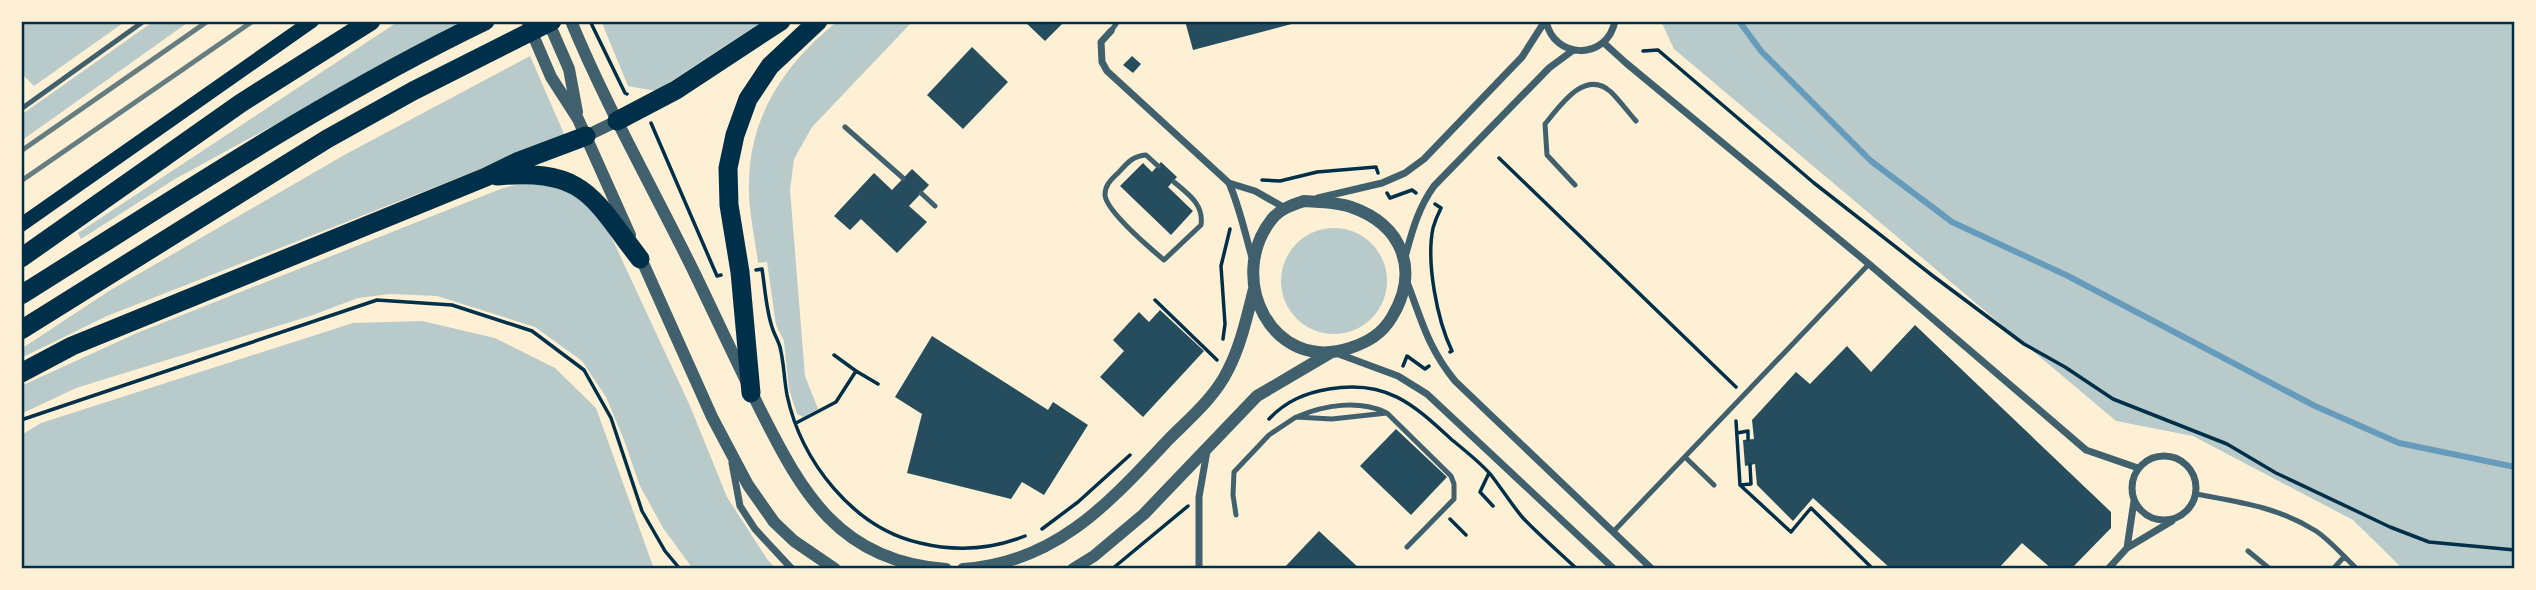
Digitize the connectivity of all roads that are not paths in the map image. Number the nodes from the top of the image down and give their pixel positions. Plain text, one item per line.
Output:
1 (144, 21) edge
2 (312, 21) edge
3 (371, 21) edge
4 (485, 21) edge
5 (527, 21) edge
6 (550, 21) edge
7 (571, 21) edge
8 (781, 21) edge
9 (817, 21) edge
10 (1118, 21) edge
11 (1545, 21) edge
12 (1615, 21) edge
13 (1111, 31) joint
14 (1604, 43) junction
15 (1572, 51) junction
16 (21, 109) edge
17 (617, 121) junction
18 (1636, 121) dead end
19 (582, 127) junction
20 (845, 127) dead end
21 (1158, 166) dead end
22 (486, 177) junction
23 (903, 178) dead end
24 (1174, 182) dead end
25 (1229, 183) junction
26 (1575, 186) dead end
27 (921, 193) dead end
28 (1304, 201) junction
29 (935, 206) dead end
30 (1285, 208) junction
31 (21, 225) edge
32 (1405, 257) junction
33 (21, 258) edge
34 (640, 259) junction
35 (1254, 261) junction
36 (1869, 264) junction
37 (1407, 282) junction
38 (1255, 285) junction
39 (21, 295) edge
40 (21, 330) edge
41 (1333, 353) junction
42 (21, 373) edge
43 (751, 393) junction
44 (1387, 413) junction
45 (1296, 417) junction
46 (1207, 450) junction
47 (729, 452) junction
48 (1685, 457) junction
49 (2138, 468) junction
50 (1714, 485) dead end
51 (2196, 494) junction
52 (2134, 501) junction
53 (1236, 514) dead end
54 (2175, 518) junction
55 (1613, 532) junction
56 (1407, 547) dead end
57 (2127, 548) junction
58 (2248, 551) dead end
59 (2344, 557) junction
60 (792, 569) edge
61 (835, 569) edge
62 (946, 569) edge
63 (962, 569) edge
64 (1073, 569) edge
65 (1199, 569) edge
66 (1614, 569) edge
67 (1652, 569) edge
68 (2108, 569) edge
69 (2270, 569) edge
70 (2333, 569) edge
71 (2357, 569) edge

1 - 16 lane
2 - 31 main road
3 - 33 highway
4 - 39 highway
5 - 19 street
6 - 19 street
6 - 40 highway
7 - 17 street
8 - 17 highway
9 - 43 highway
10 - 13 lane
11 - 15 street
11 - 28 street
12 - 14 street
13 - 25 street
14 - 15 street
14 - 36 street
15 - 32 street
17 - 19 street
17 - 43 street
18 - 26 lane
19 - 22 highway
19 - 34 street
20 - 23 lane
21 - 24 lane
22 - 34 highway
22 - 42 highway
25 - 30 street
25 - 35 street
27 - 29 lane
28 - 30 street
28 - 32 street
30 - 35 street
32 - 37 street
34 - 47 street
35 - 38 street
36 - 48 lane
36 - 49 street
37 - 41 street
37 - 55 street
38 - 41 street
38 - 63 street
41 - 46 street
41 - 66 street
43 - 62 street
44 - 45 lane
44 - 45 lane
44 - 56 lane
45 - 53 lane
46 - 64 street
46 - 65 street
47 - 60 street
47 - 61 street
48 - 50 lane
48 - 55 lane
49 - 51 street
49 - 52 street
51 - 54 street
51 - 59 lane
52 - 54 street
52 - 57 street
54 - 57 street
55 - 67 street
57 - 68 street
58 - 69 lane
59 - 70 lane
59 - 71 lane

